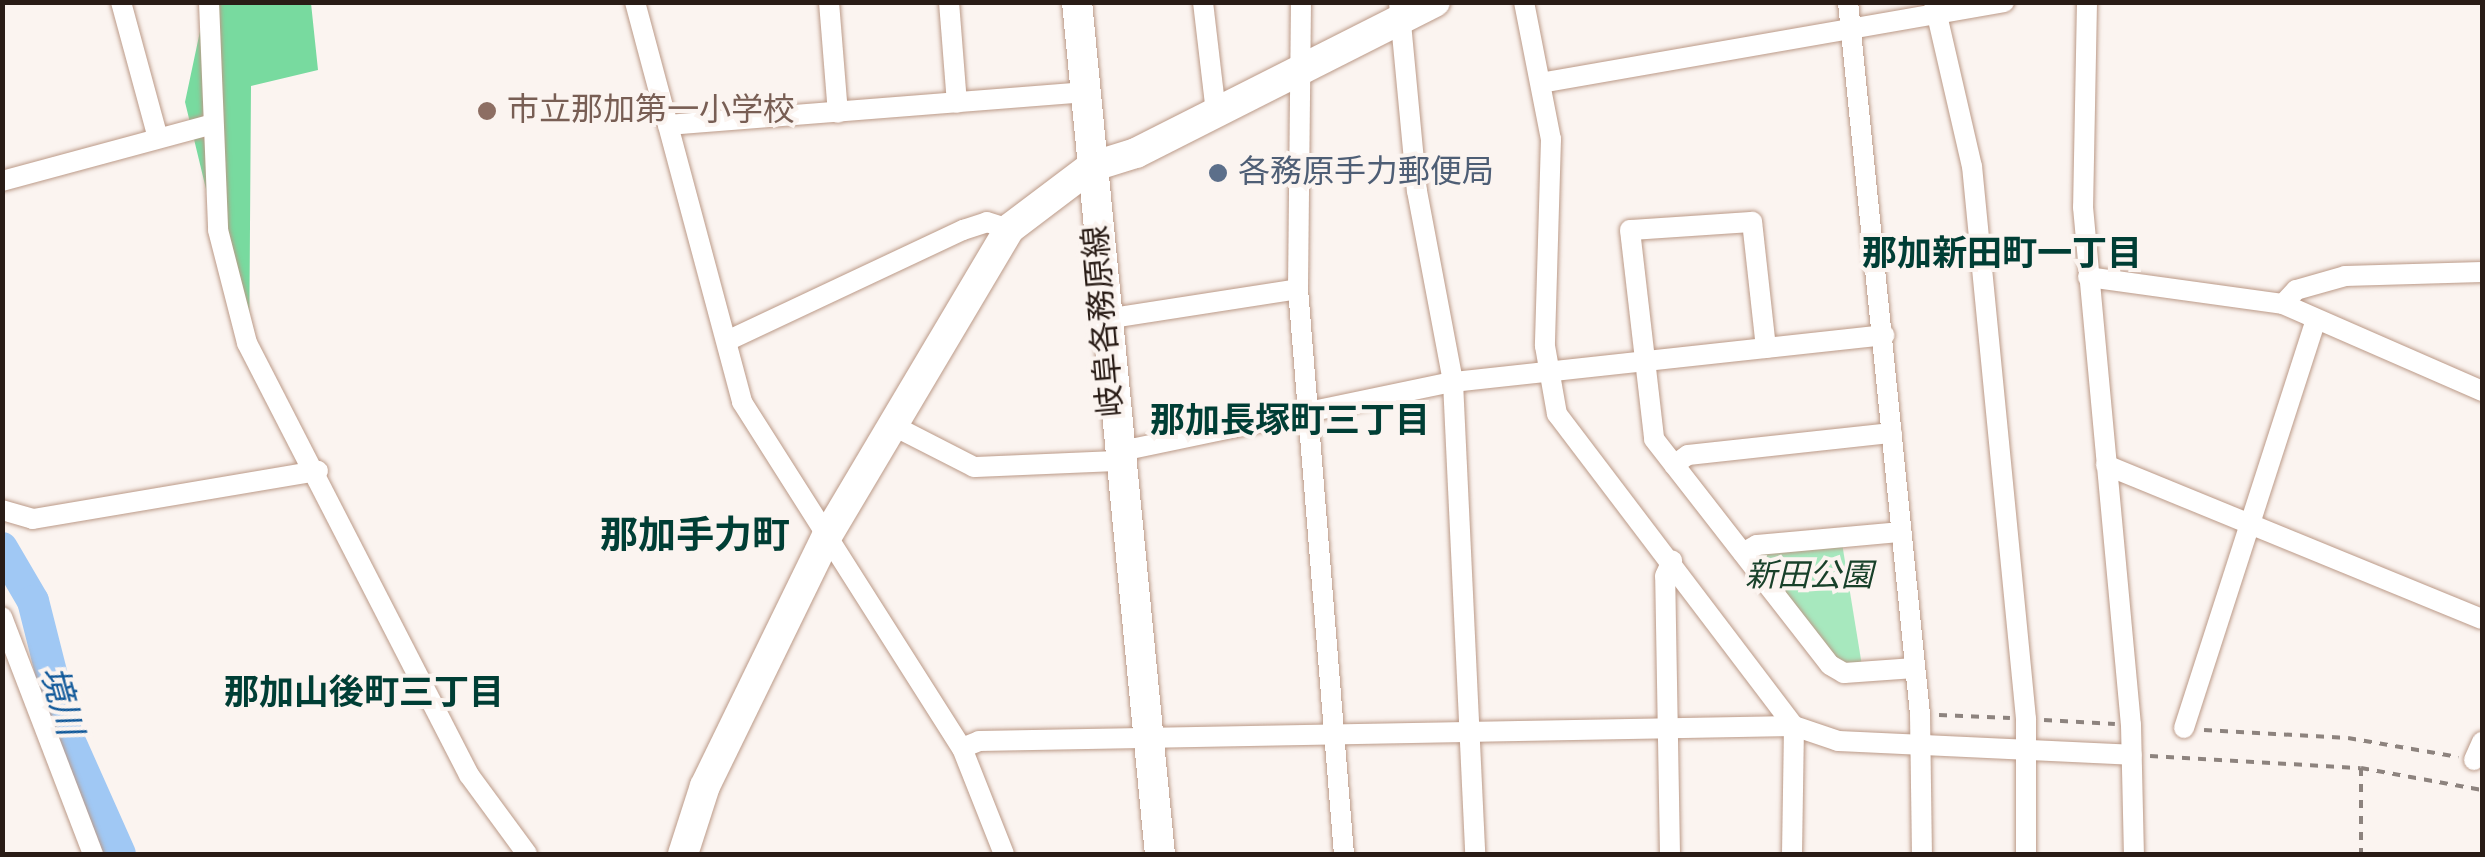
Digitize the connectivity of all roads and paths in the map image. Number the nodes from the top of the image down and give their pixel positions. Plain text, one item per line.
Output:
1 (121, 2) edge
2 (209, 2) edge
3 (635, 2) edge
4 (828, 2) edge
5 (948, 2) edge
6 (1077, 2) edge
7 (1203, 2) edge
8 (1301, 2) edge
9 (1435, 2) edge
10 (1524, 2) edge
11 (1848, 2) edge
12 (2004, 2) edge
13 (2086, 2) edge
14 (1933, 8) edge
15 (1400, 12) edge
16 (1850, 28) junction
17 (1304, 68) junction
18 (1541, 83) junction
19 (1083, 92) junction
20 (958, 103) junction
21 (838, 113) junction
22 (1216, 114) junction
23 (210, 125) junction
24 (668, 125) junction
25 (158, 138) junction
26 (1091, 167) junction
27 (2, 181) edge
28 (1009, 229) junction
29 (2482, 272) edge
30 (2088, 277) junction
31 (1298, 289) junction
32 (2284, 304) junction
33 (1105, 318) junction
34 (2316, 320) junction
35 (1884, 335) junction
36 (729, 340) junction
37 (1766, 348) junction
38 (1647, 358) junction
39 (1546, 368) junction
40 (1454, 382) junction
41 (2482, 391) edge
42 (1310, 414) junction
43 (892, 425) junction
44 (1892, 433) junction
45 (1118, 457) junction
46 (1674, 464) junction
47 (2106, 465) junction
48 (318, 471) junction
49 (2, 510) edge
50 (2252, 519) junction
51 (1901, 532) junction
52 (827, 536) junction
53 (1743, 554) junction
54 (1672, 562) junction
55 (2, 618) edge
56 (2482, 619) edge
57 (11, 658) edge
58 (1915, 668) junction
59 (1794, 726) junction
60 (1668, 727) junction
61 (2184, 728) dead end
62 (1468, 732) junction
63 (1334, 735) junction
64 (1151, 738) junction
65 (1921, 743) junction
66 (962, 748) junction
67 (2024, 748) junction
68 (2132, 756) junction
69 (2360, 768) junction
70 (2482, 790) edge
71 (94, 854) edge
72 (527, 854) edge
73 (682, 854) edge
74 (1004, 854) edge
75 (1160, 854) edge
76 (1344, 854) edge
77 (1474, 854) edge
78 (1670, 854) edge
79 (1792, 854) edge
80 (1922, 854) edge
81 (2026, 854) edge
82 (2134, 854) edge
83 (2362, 854) edge

1 - 25 street
2 - 23 street
3 - 24 street
4 - 21 street
5 - 20 street
6 - 19 main road, 岐阜各務原線
7 - 22 street
8 - 17 street
9 - 15 main road
10 - 18 street
11 - 16 street
12 - 14 street
13 - 30 street
14 - 16 street
14 - 67 street
15 - 17 main road
15 - 40 street
16 - 18 street
16 - 35 street
17 - 22 main road
17 - 31 street
18 - 39 street
19 - 20 street
19 - 26 main road, 岐阜各務原線
20 - 21 street
21 - 24 street
22 - 26 main road
23 - 25 street
23 - 48 street
24 - 36 street
25 - 27 street
26 - 28 main road
26 - 33 main road, 岐阜各務原線
28 - 36 street
28 - 43 main road
29 - 32 street
30 - 32 street
30 - 47 street
31 - 33 street
31 - 42 street
32 - 34 street
33 - 45 main road, 岐阜各務原線
34 - 41 street
34 - 50 street
35 - 37 street
35 - 44 street
36 - 52 street
37 - 38 street
37 - 38 street
38 - 39 street
38 - 46 street
39 - 40 street
39 - 54 street
40 - 42 street
40 - 62 street
42 - 45 street
42 - 63 street
43 - 45 street
43 - 52 main road
44 - 46 street
44 - 51 street
45 - 64 main road, 岐阜各務原線
46 - 53 street
47 - 50 street
47 - 68 street
48 - 49 street
48 - 72 street
50 - 56 street
50 - 61 street
51 - 53 street
51 - 58 street
52 - 66 street
52 - 73 main road
53 - 58 street
54 - 59 street
54 - 60 street
55 - 57 street
57 - 71 street
58 - 65 street
59 - 60 street
59 - 65 street
59 - 79 street
60 - 62 street
60 - 78 street
62 - 63 street
62 - 77 street
63 - 64 street
63 - 76 street
64 - 66 street
64 - 75 main road, 岐阜各務原線
65 - 67 street
65 - 80 street
66 - 74 street
67 - 68 street
67 - 81 street
68 - 69 path
68 - 82 street
69 - 70 path
69 - 83 path

